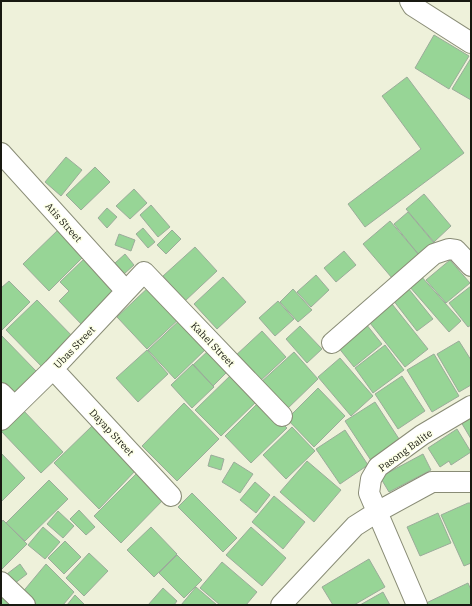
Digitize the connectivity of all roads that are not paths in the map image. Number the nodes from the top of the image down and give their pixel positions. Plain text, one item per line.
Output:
1 (410, 1) edge
2 (471, 43) edge
3 (1, 153) edge
4 (471, 266) edge
5 (144, 272) joint
6 (126, 290) junction
7 (332, 343) dead end
8 (53, 369) junction
9 (471, 406) edge
10 (5, 407) edge
11 (282, 416) dead end
12 (471, 482) edge
13 (171, 496) dead end
14 (377, 512) junction
15 (1, 582) edge
16 (24, 605) edge
17 (281, 605) edge
18 (417, 605) edge

1 - 2 street
3 - 6 street, Atis Street
4 - 7 street
5 - 6 street, Ubas Street
5 - 11 street, Kahel Street
6 - 8 street, Ubas Street
8 - 10 street, Ubas Street
8 - 13 street, Dayap Street
9 - 14 street, Pasong Balite
12 - 14 street
14 - 17 street
14 - 18 street, Pasong Balite
15 - 16 street

